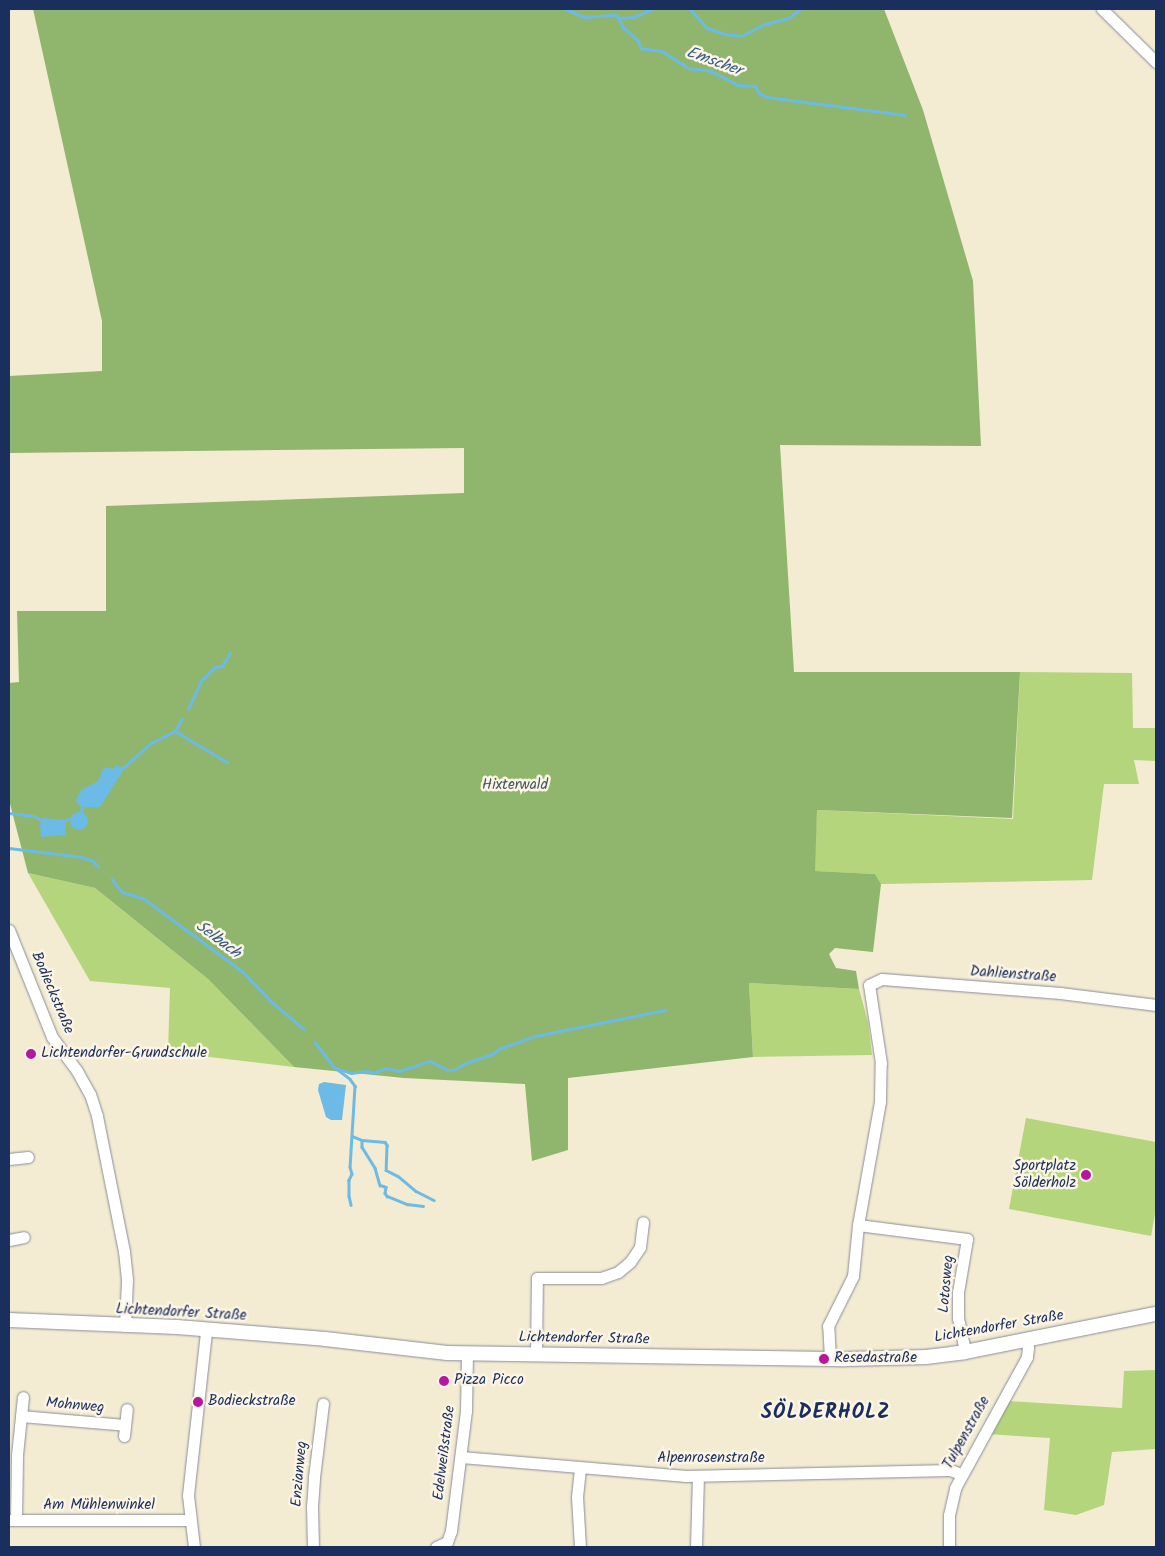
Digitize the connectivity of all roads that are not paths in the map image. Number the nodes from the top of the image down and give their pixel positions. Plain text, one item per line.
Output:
1 (1102, 9) edge
2 (1156, 62) edge
3 (9, 930) edge
4 (1156, 1005) edge
5 (28, 1158) dead end
6 (9, 1159) edge
7 (643, 1222) dead end
8 (858, 1225) junction
9 (24, 1238) dead end
10 (9, 1240) edge
11 (1156, 1314) edge
12 (9, 1320) edge
13 (125, 1326) junction
14 (206, 1331) junction
15 (1026, 1339) junction
16 (964, 1352) junction
17 (466, 1354) junction
18 (536, 1355) junction
19 (830, 1359) junction
20 (23, 1397) dead end
21 (323, 1404) dead end
22 (128, 1409) dead end
23 (21, 1416) junction
24 (461, 1457) junction
25 (580, 1468) junction
26 (961, 1474) junction
27 (698, 1476) junction
28 (12, 1520) edge
29 (189, 1520) junction
30 (194, 1547) edge
31 (314, 1547) edge
32 (436, 1547) edge
33 (580, 1547) edge
34 (696, 1547) edge
35 (949, 1547) edge

1 - 2 street
3 - 13 street, Bodieckstraße
4 - 8 street, Dahlienstraße
5 - 6 street
7 - 18 street
8 - 16 street, Lotosweg
8 - 19 street
9 - 10 street
11 - 15 main road, Lichtendorfer Straße
12 - 13 main road, Lichtendorfer Straße
13 - 14 main road, Lichtendorfer Straße
14 - 17 main road, Lichtendorfer Straße
14 - 29 street
15 - 16 main road, Lichtendorfer Straße
15 - 26 street, Tulpenstraße
16 - 19 main road, Lichtendorfer Straße
17 - 18 main road, Lichtendorfer Straße
17 - 24 street, Edelweißstraße
18 - 19 main road, Lichtendorfer Straße
20 - 23 street
21 - 31 street, Enzianweg
22 - 23 street, Mohnweg
23 - 28 street
24 - 25 street, Alpenrosenstraße
24 - 32 street, Edelweißstraße
25 - 27 street, Alpenrosenstraße
25 - 33 street
26 - 27 street, Alpenrosenstraße
26 - 35 street, Tulpenstraße
27 - 34 street
28 - 29 street, Am Mühlenwinkel
29 - 30 street

